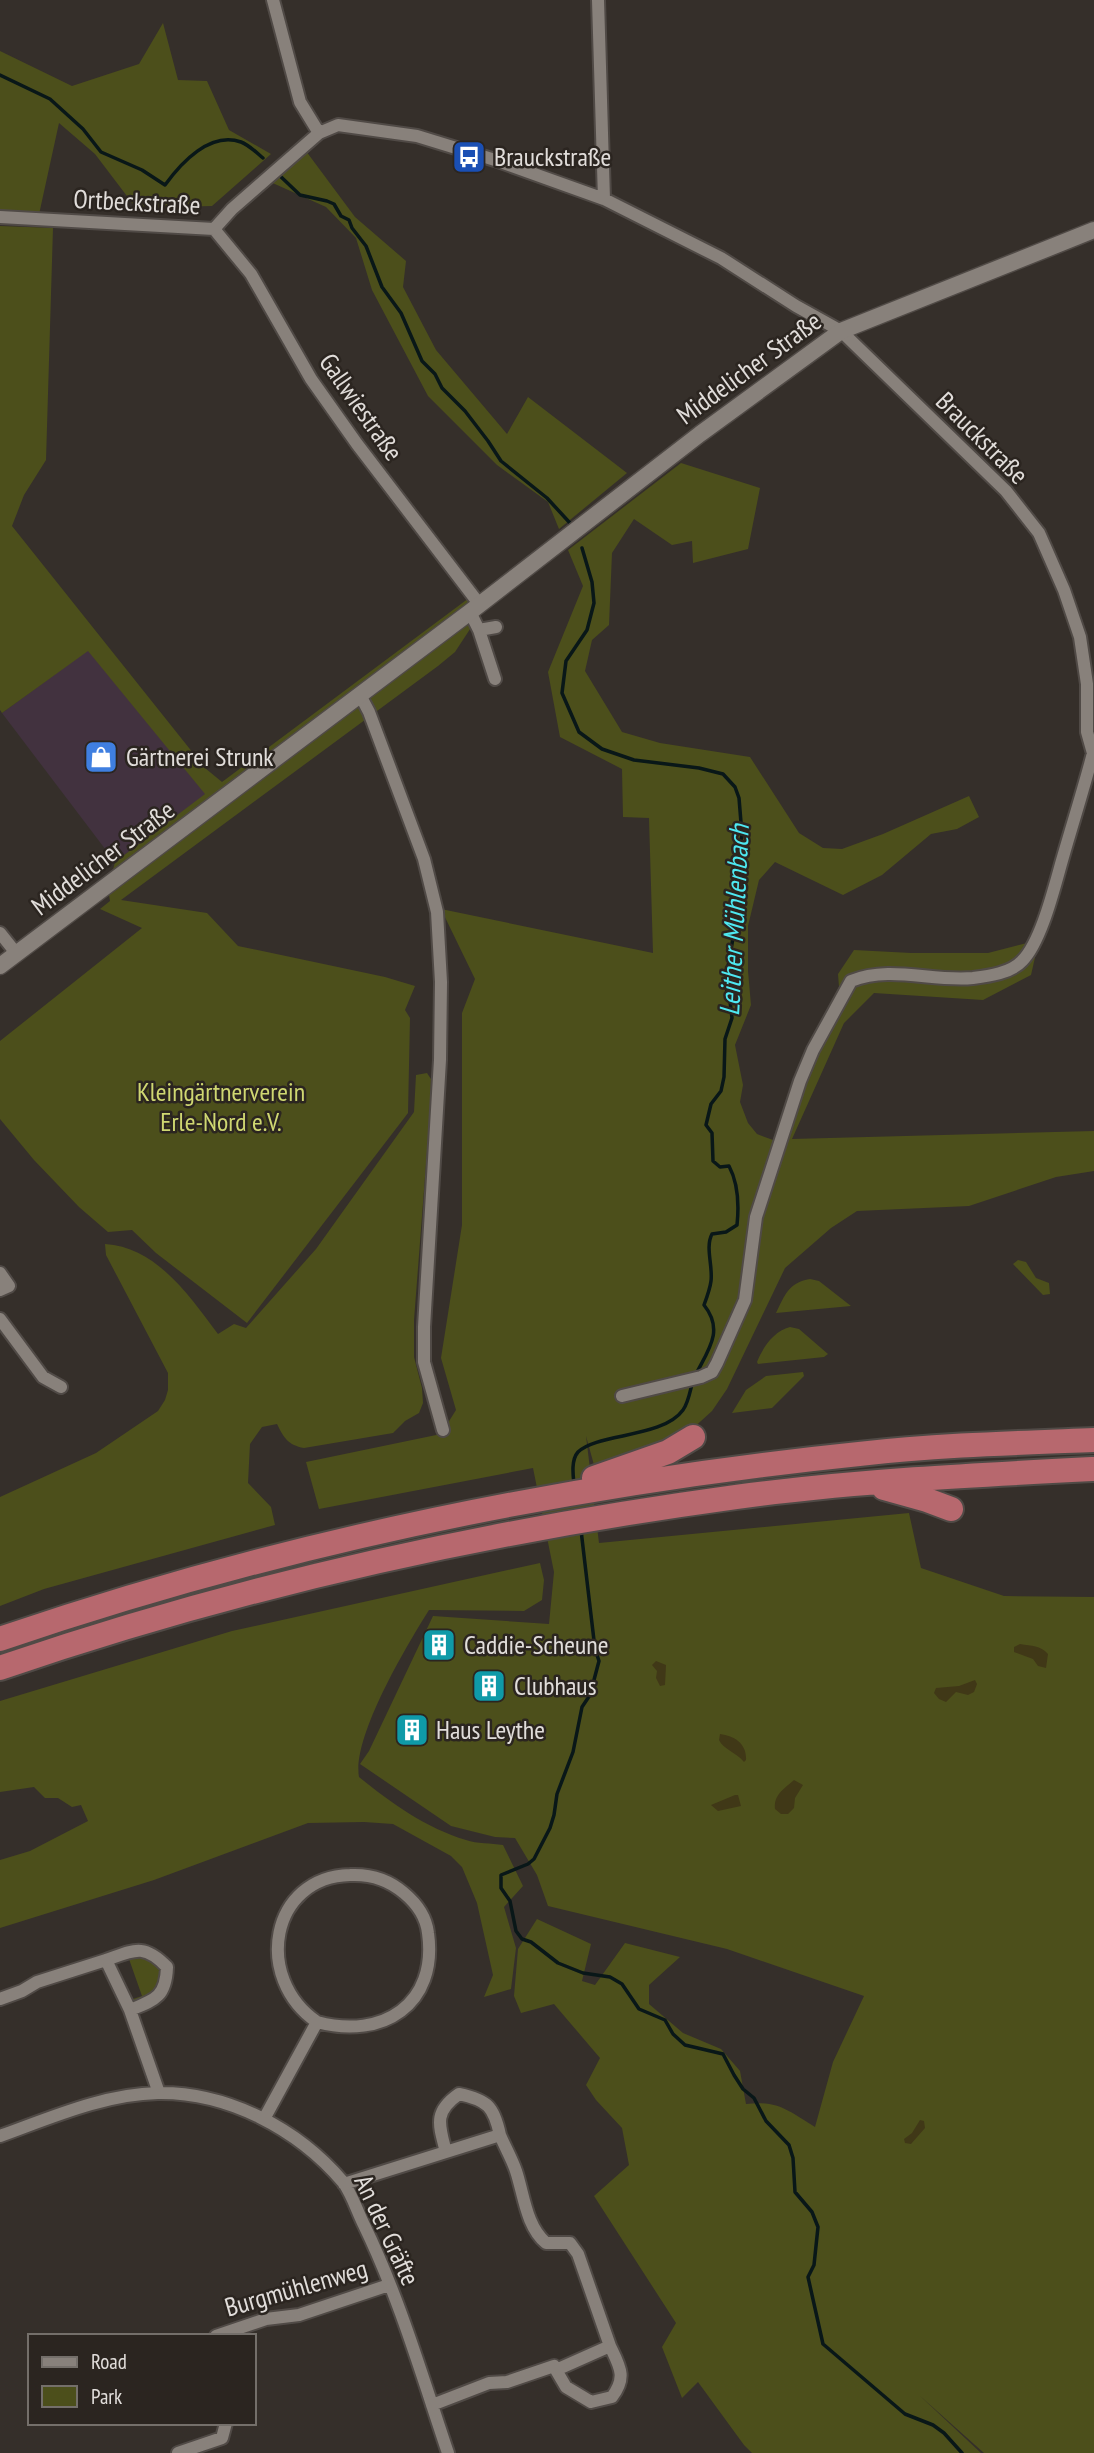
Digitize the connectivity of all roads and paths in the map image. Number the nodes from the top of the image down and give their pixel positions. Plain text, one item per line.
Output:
1 (273, 0) edge
2 (598, 0) edge
3 (319, 133) junction
4 (604, 199) junction
5 (0, 217) edge
6 (214, 229) junction
7 (1094, 230) edge
8 (841, 331) junction
9 (475, 608) junction
10 (496, 627) dead end
11 (480, 630) junction
12 (1094, 671) edge
13 (495, 679) dead end
14 (1087, 684) junction
15 (360, 695) junction
16 (1093, 755) edge
17 (0, 933) edge
18 (16, 953) junction
19 (0, 966) edge
20 (0, 1273) edge
21 (0, 1290) edge
22 (0, 1319) edge
23 (61, 1387) dead end
24 (622, 1396) dead end
25 (443, 1430) dead end
26 (694, 1437) dead end
27 (1094, 1440) edge
28 (1094, 1469) edge
29 (863, 1483) junction
30 (592, 1485) junction
31 (951, 1510) dead end
32 (0, 1639) edge
33 (0, 1668) edge
34 (106, 1960) junction
35 (0, 1999) edge
36 (130, 2010) junction
37 (317, 2022) junction
38 (159, 2093) junction
39 (264, 2119) junction
40 (500, 2135) junction
41 (0, 2136) edge
42 (446, 2152) junction
43 (344, 2184) junction
44 (390, 2285) junction
45 (222, 2334) edge
46 (610, 2346) junction
47 (556, 2370) junction
48 (432, 2405) junction
49 (225, 2425) edge
50 (178, 2453) edge
51 (448, 2453) edge

1 - 3 street
2 - 4 street
3 - 4 street, Brauckstraße
3 - 6 street, Ortbeckstraße
4 - 8 street, Brauckstraße
5 - 6 street, Ortbeckstraße
6 - 9 street, Gallwiestraße
7 - 8 street, Middelicher Straße
8 - 9 street, Middelicher Straße
8 - 14 street, Brauckstraße
9 - 11 street
9 - 15 street, Middelicher Straße
10 - 11 street
11 - 13 street
12 - 14 street
14 - 16 street, Brauckstraße
15 - 18 street, Middelicher Straße
15 - 25 street
16 - 24 street
17 - 18 street
18 - 19 street, Middelicher Straße
20 - 21 street
22 - 23 street
26 - 30 highway
27 - 30 highway
28 - 29 highway
29 - 31 highway
29 - 33 highway
30 - 32 highway
34 - 35 street
34 - 36 street
34 - 36 street
36 - 38 street
37 - 37 street
37 - 39 street
38 - 39 street, An der Gräfte
38 - 41 street, An der Gräfte
39 - 43 street, An der Gräfte
40 - 42 street
40 - 42 street
40 - 46 street
42 - 43 street
43 - 44 street, An der Gräfte
44 - 45 street, Burgmühlenweg
44 - 48 street, An der Gräfte
46 - 47 street
46 - 47 street
47 - 48 street
48 - 51 street, An der Gräfte
49 - 50 street

